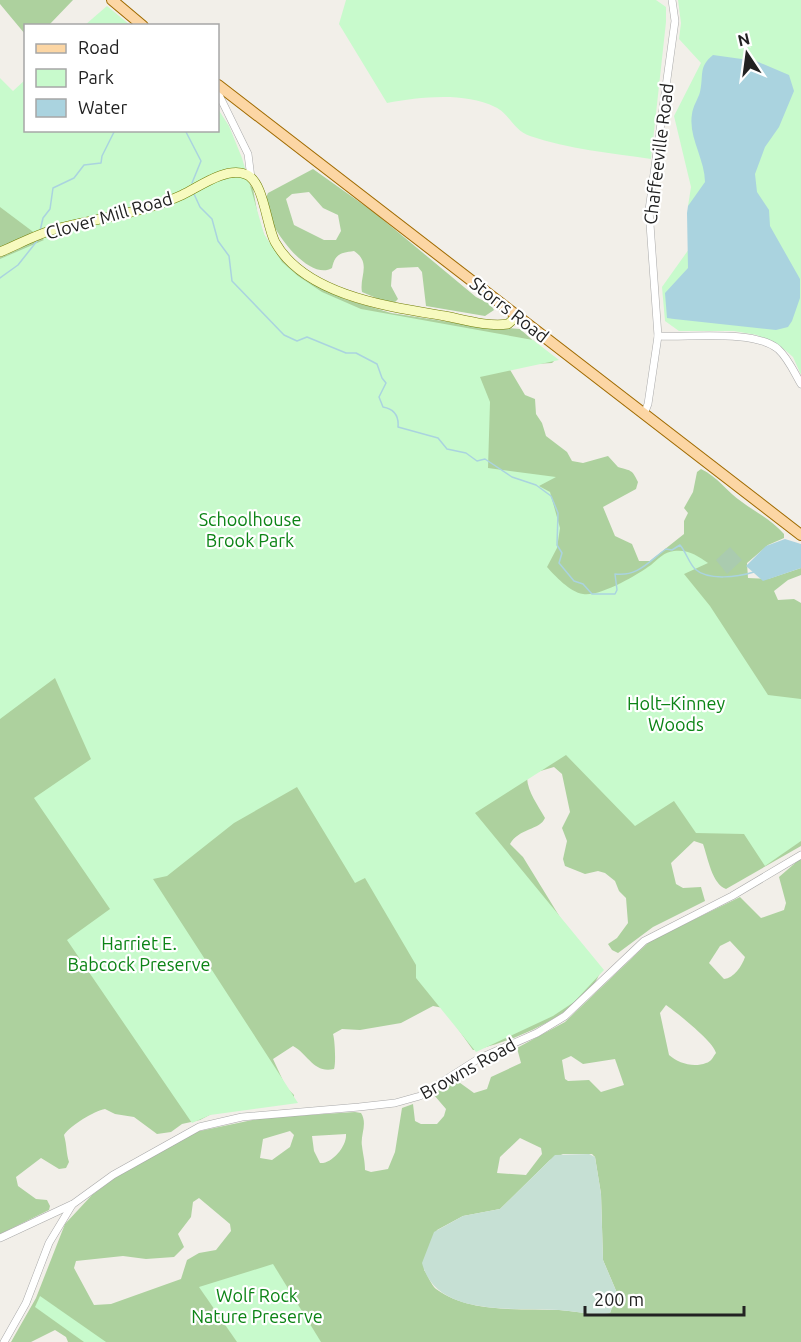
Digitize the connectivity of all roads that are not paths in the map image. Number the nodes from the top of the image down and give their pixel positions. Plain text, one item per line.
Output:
1 (112, 0) edge
2 (672, 0) edge
3 (141, 24) edge
4 (219, 86) edge
5 (219, 95) edge
6 (251, 178) junction
7 (0, 252) edge
8 (517, 316) junction
9 (658, 336) junction
10 (801, 384) edge
11 (644, 414) junction
12 (801, 535) edge
13 (801, 855) edge
14 (73, 1204) junction
15 (0, 1238) edge
16 (4, 1342) edge

1 - 3 main road
2 - 9 street, Chaffeeville Road
4 - 8 main road, Storrs Road
5 - 6 street
6 - 7 street, Clover Mill Road
6 - 8 street
8 - 11 main road, Storrs Road
9 - 10 street
9 - 11 street, Chaffeeville Road
11 - 12 main road, Storrs Road
13 - 14 street, Browns Road
14 - 15 street, Browns Road
14 - 16 street

